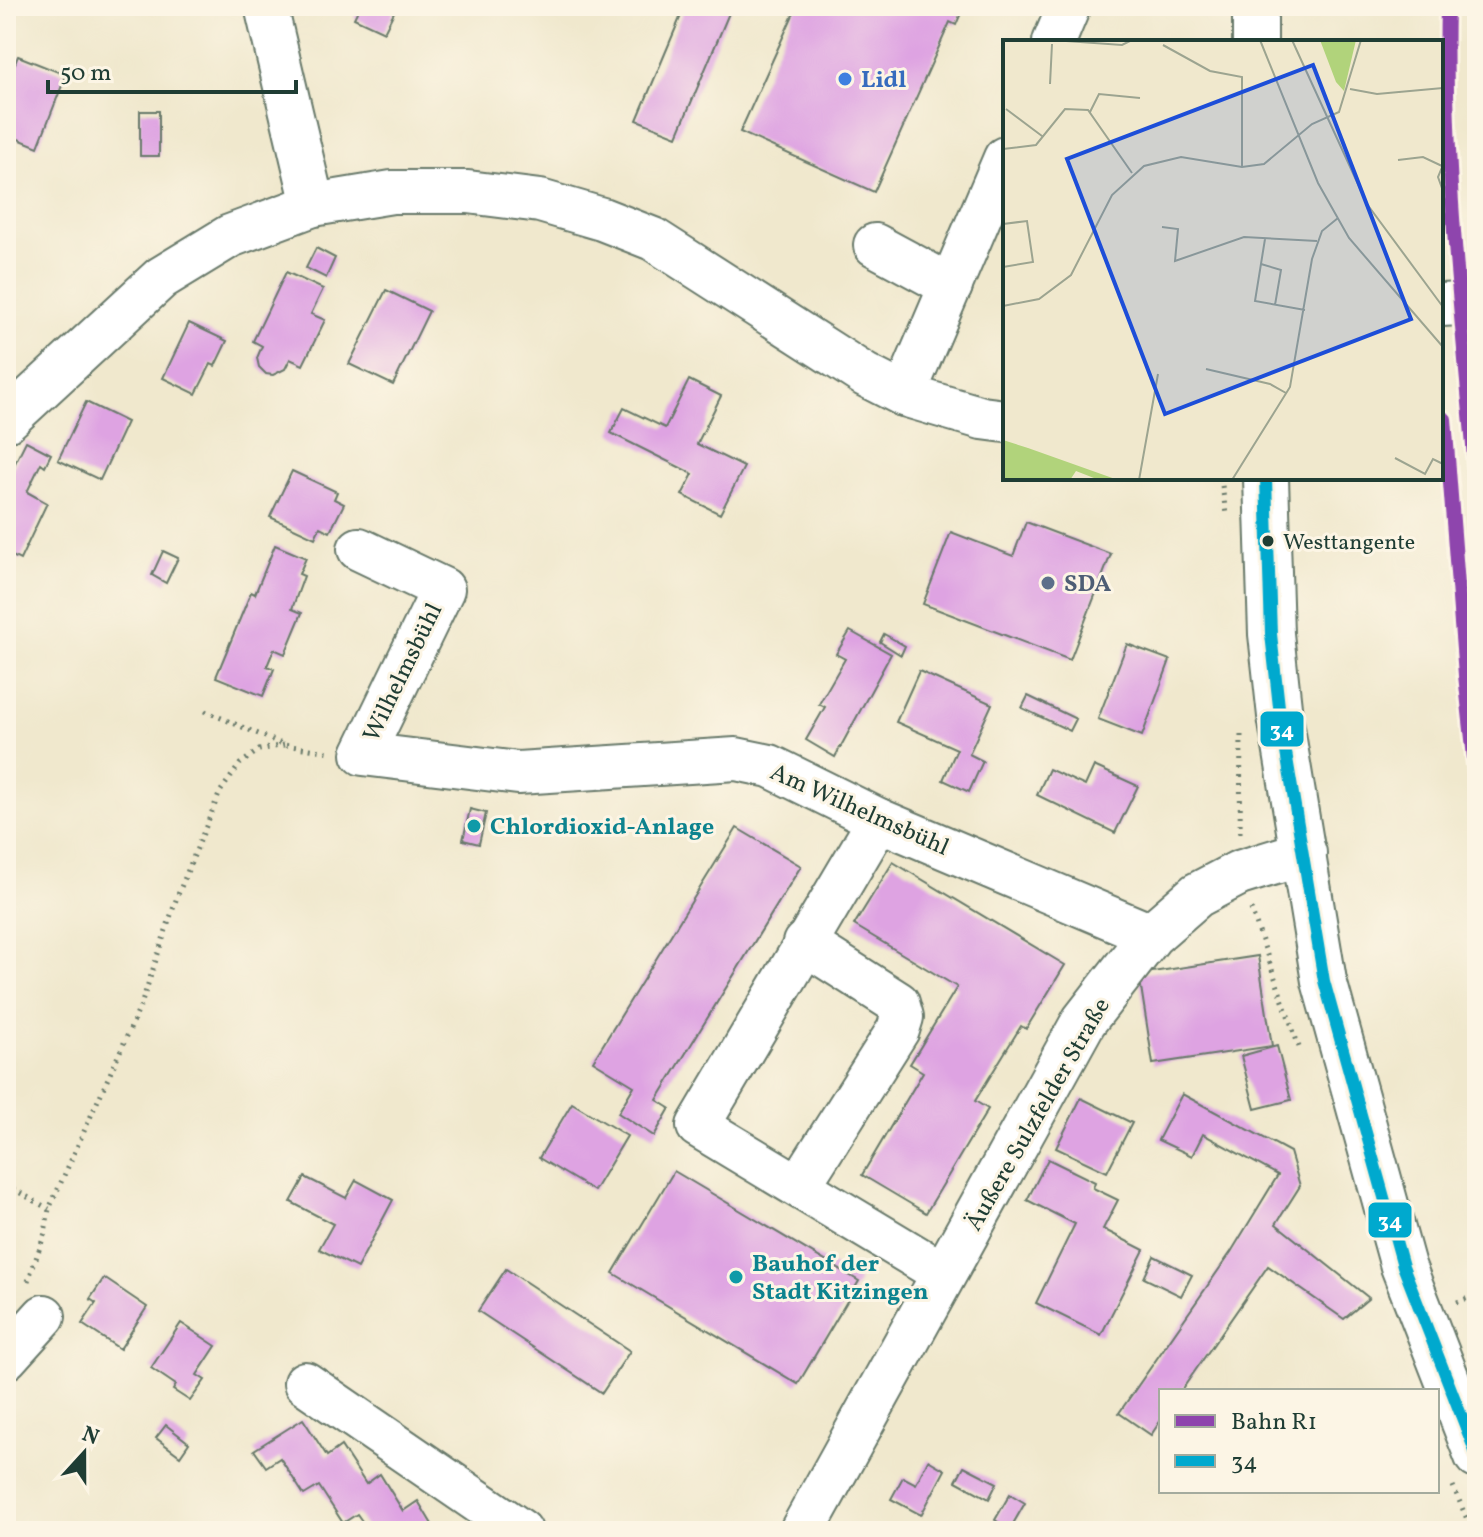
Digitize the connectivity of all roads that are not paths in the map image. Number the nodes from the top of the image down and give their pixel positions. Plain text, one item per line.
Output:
1 (266, 6) edge
2 (1069, 6) edge
3 (1255, 6) edge
4 (1055, 40) edge
5 (1255, 40) edge
6 (1003, 163) edge
7 (313, 205) junction
8 (875, 245) dead end
9 (951, 286) junction
10 (1477, 303) edge
11 (1443, 305) edge
12 (904, 395) junction
13 (6, 421) edge
14 (1003, 421) edge
15 (1266, 480) edge
16 (359, 549) dead end
17 (363, 754) joint
18 (879, 820) junction
19 (1304, 853) junction
20 (1151, 935) junction
21 (804, 943) junction
22 (799, 1186) junction
23 (944, 1274) junction
24 (44, 1316) road end
25 (6, 1358) edge
26 (305, 1383) dead end
27 (1477, 1456) edge
28 (521, 1531) edge
29 (802, 1531) edge

1 - 7 street
2 - 4 street
3 - 5 main road
6 - 9 street
7 - 12 street
7 - 13 street
8 - 9 street
9 - 12 street
10 - 11 street
12 - 14 street
15 - 19 main road
16 - 17 street, Wilhelmsbühl
17 - 18 street, Am Wilhelmsbühl
18 - 20 street, Am Wilhelmsbühl
18 - 21 street
19 - 20 main road, Äußere Sulzfelder Straße
19 - 27 main road
20 - 23 main road, Äußere Sulzfelder Straße
21 - 22 street
21 - 22 street
22 - 23 street
23 - 29 main road, Äußere Sulzfelder Straße
24 - 25 street
26 - 28 street

